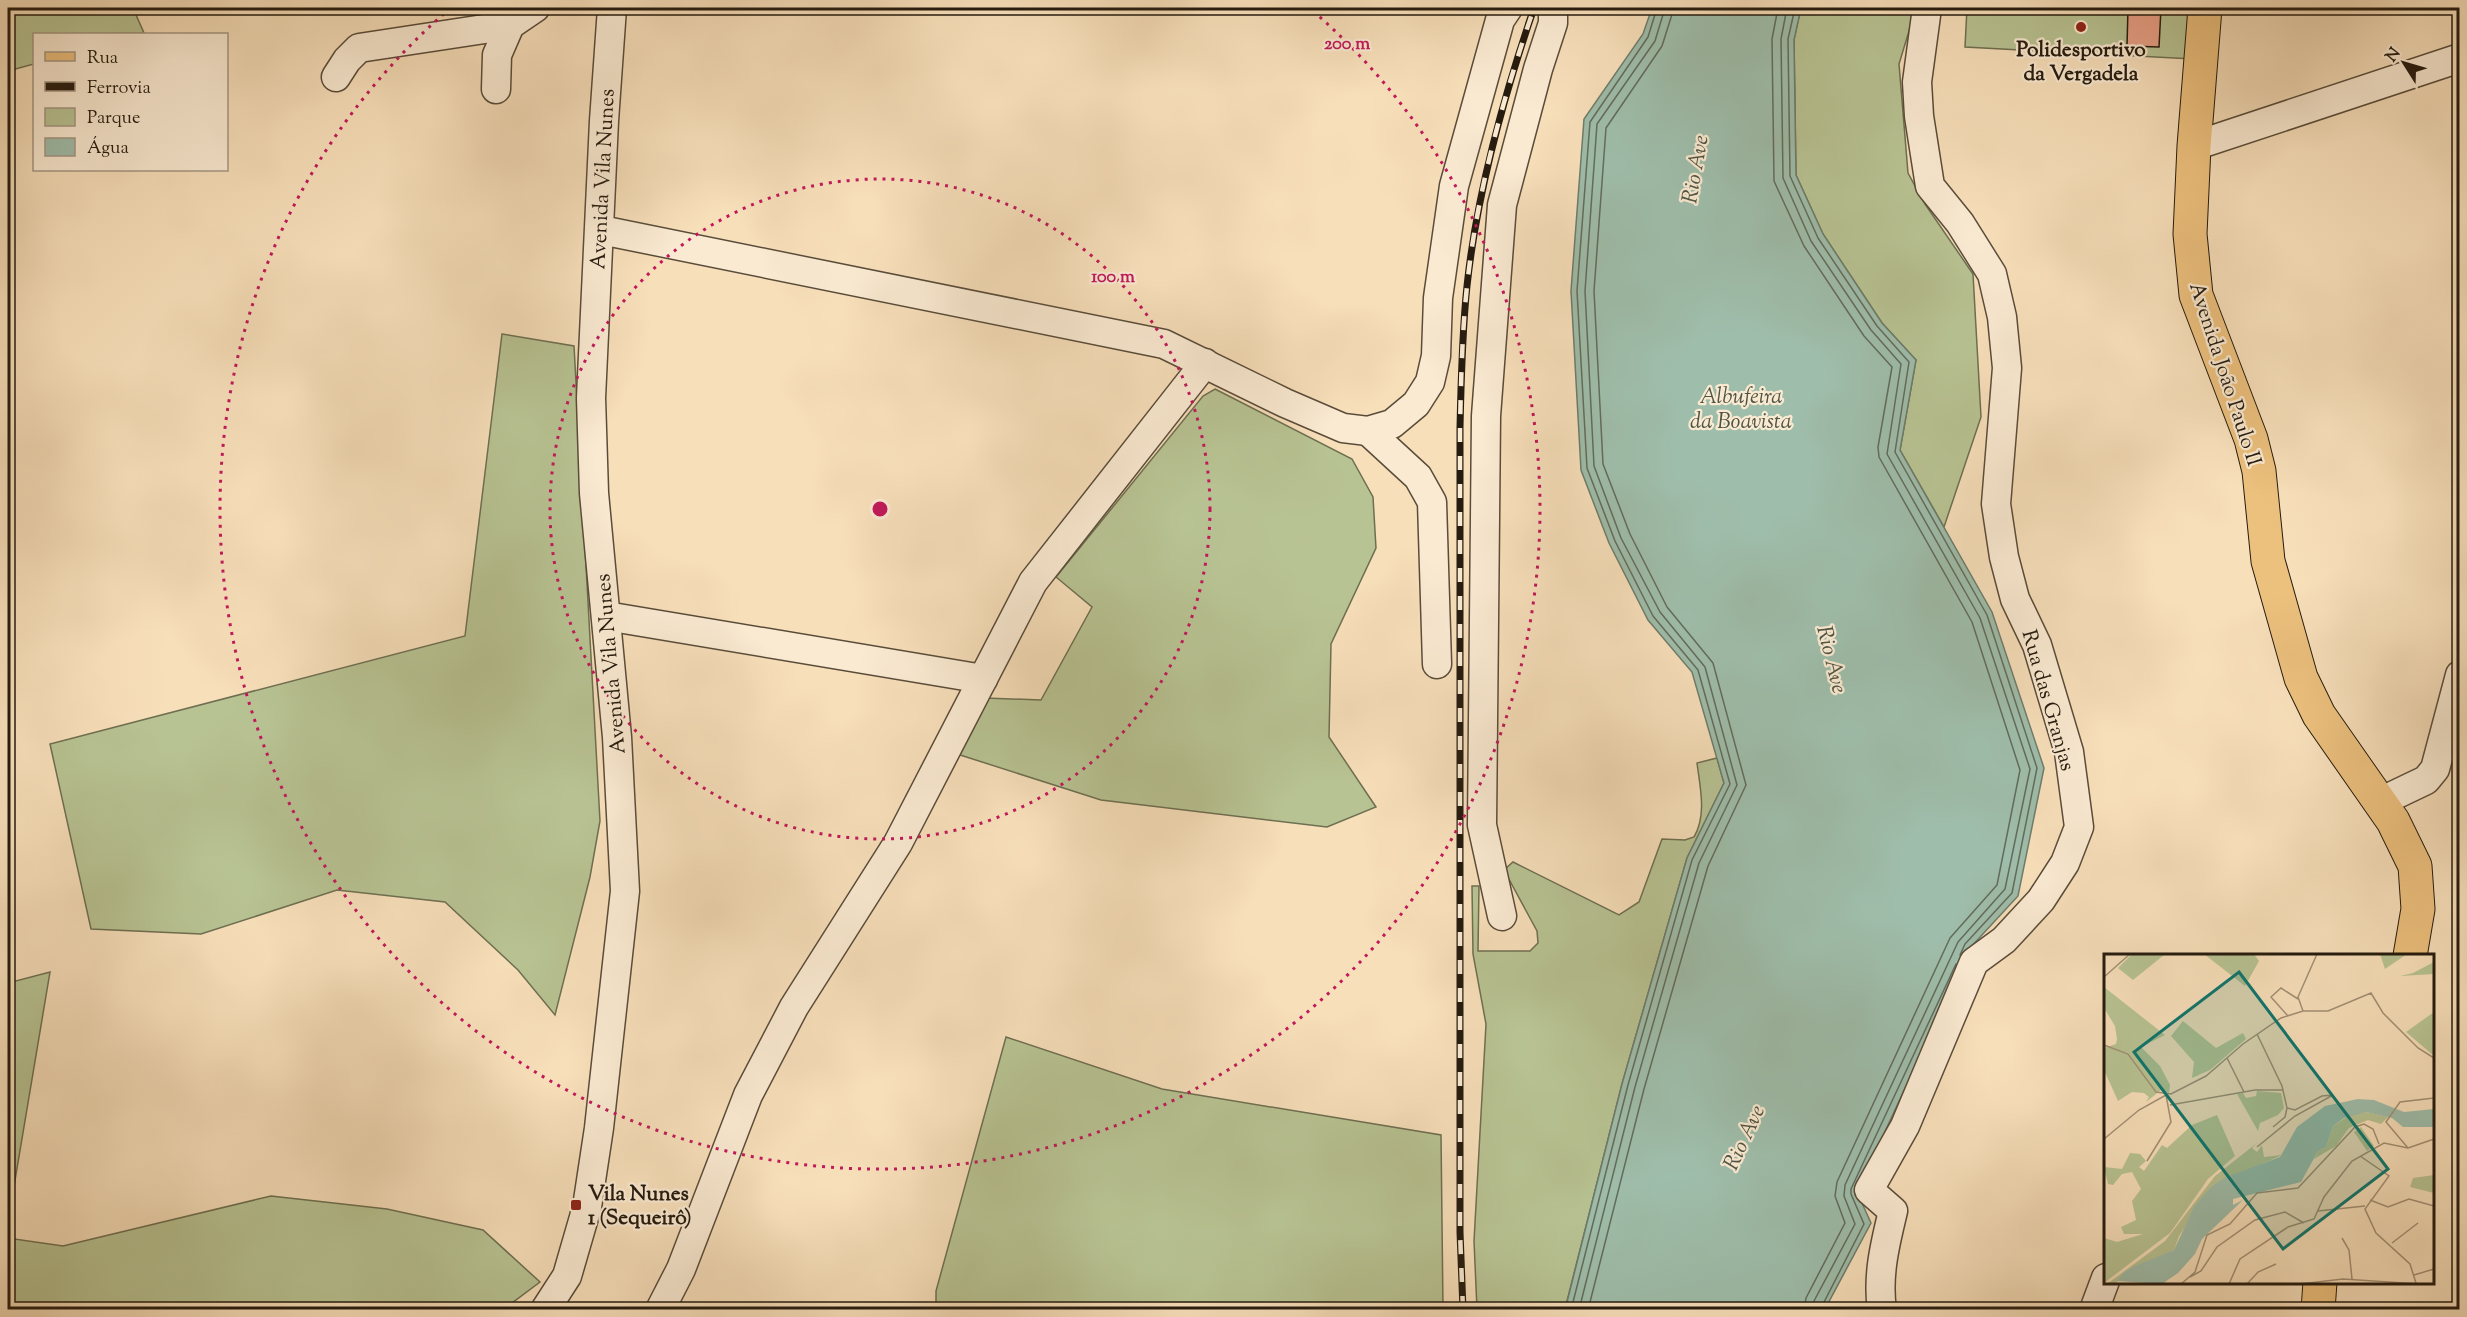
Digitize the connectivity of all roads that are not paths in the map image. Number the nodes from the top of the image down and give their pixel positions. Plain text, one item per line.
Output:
1 (535, 8) edge
2 (612, 8) edge
3 (1508, 8) edge
4 (1553, 8) edge
5 (1927, 8) edge
6 (2205, 8) edge
7 (510, 26) junction
8 (2460, 58) edge
9 (336, 76) dead end
10 (496, 89) dead end
11 (2194, 146) junction
12 (600, 230) junction
13 (1205, 363) junction
14 (1368, 431) junction
15 (606, 616) junction
16 (1437, 664) dead end
17 (2460, 675) edge
18 (983, 679) junction
19 (2380, 802) junction
20 (1502, 916) dead end
21 (2410, 954) edge
22 (2104, 1283) edge
23 (2320, 1284) edge
24 (545, 1310) edge
25 (660, 1310) edge
26 (1882, 1310) edge
27 (2094, 1310) edge
28 (2318, 1310) edge

1 - 7 street
2 - 12 street, Avenida Vila Nunes
3 - 14 street
4 - 20 street
5 - 26 street, Rua das Granjas
6 - 11 main road, Avenida João Paulo II
7 - 9 street
7 - 10 street
8 - 11 street
11 - 19 main road, Avenida João Paulo II
12 - 13 street
12 - 15 street, Avenida Vila Nunes
13 - 14 street
13 - 18 street
14 - 16 street
15 - 18 street
15 - 24 street, Avenida Vila Nunes
17 - 19 street
18 - 25 street
19 - 21 main road, Avenida João Paulo II
22 - 27 street
23 - 28 main road

